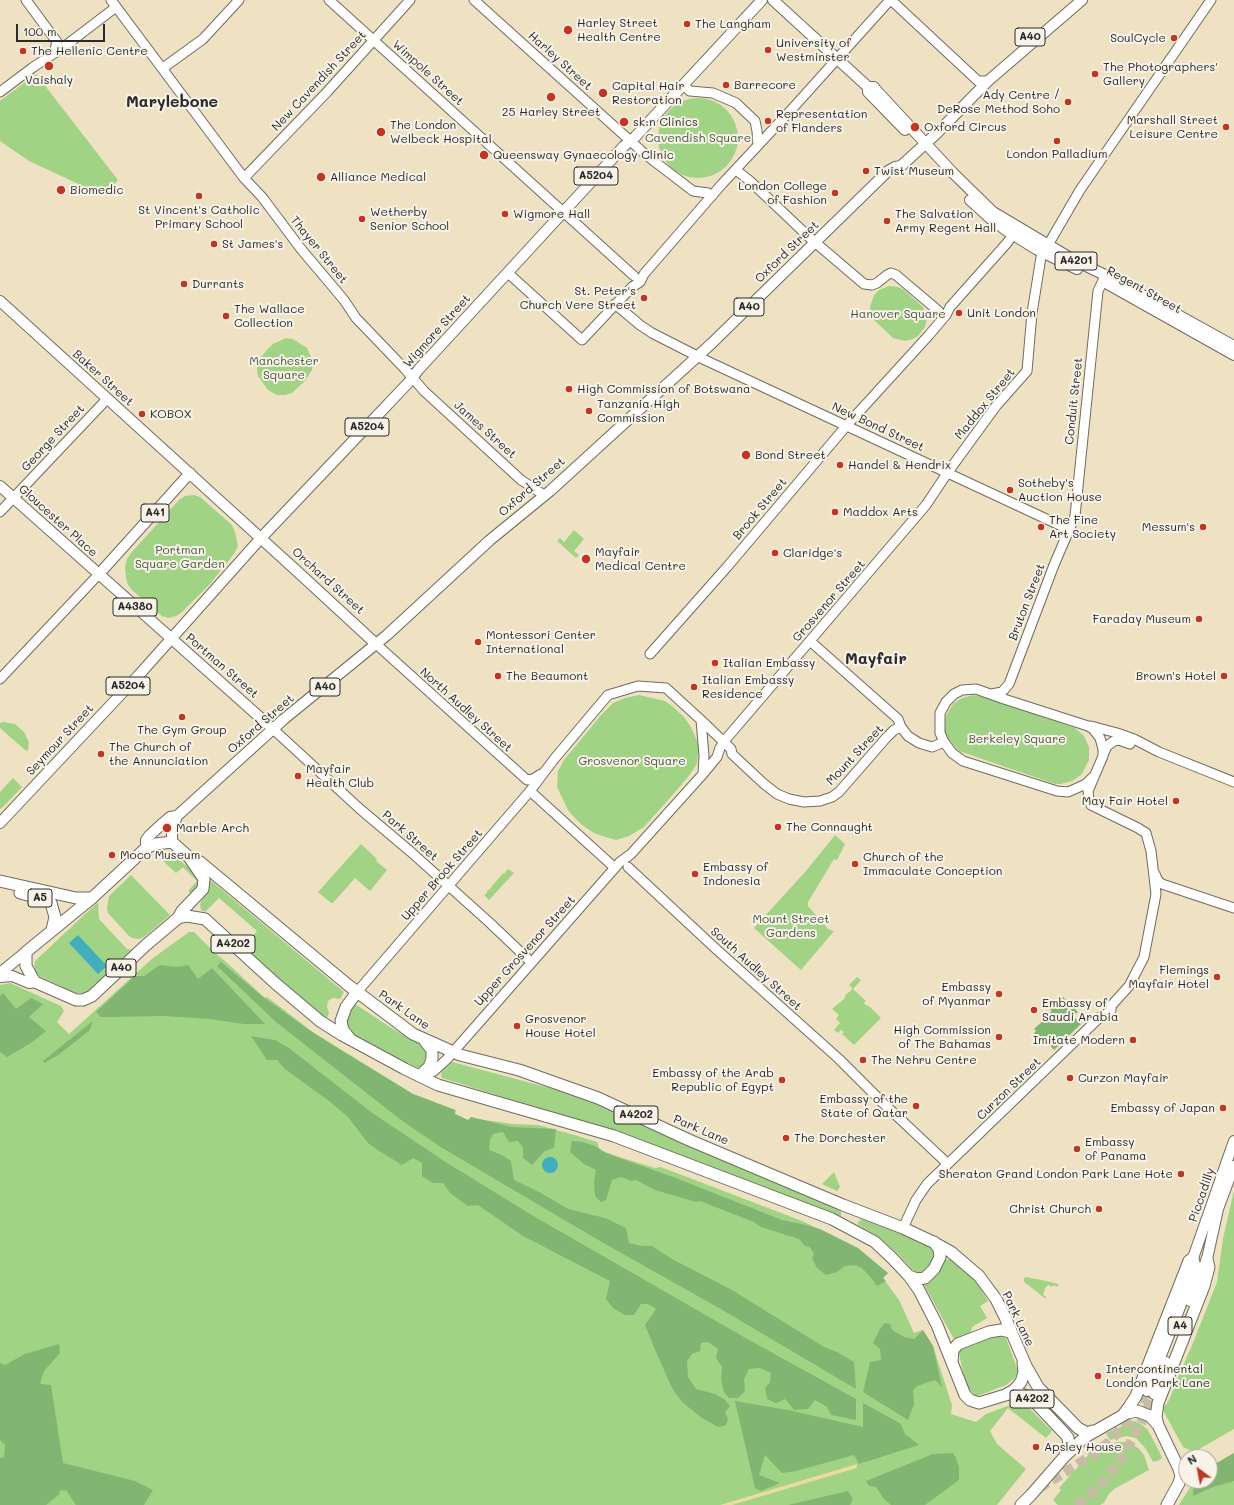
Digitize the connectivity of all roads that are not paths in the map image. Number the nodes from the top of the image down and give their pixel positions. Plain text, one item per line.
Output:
1 (26, 0) edge
2 (239, 0) edge
3 (329, 0) edge
4 (410, 0) edge
5 (474, 0) edge
6 (762, 0) edge
7 (772, 0) edge
8 (890, 0) edge
9 (1074, 0) edge
10 (1082, 0) edge
11 (1211, 0) edge
12 (113, 3) edge
13 (373, 40) junction
14 (57, 42) junction
15 (68, 43) junction
16 (54, 53) junction
17 (837, 59) junction
18 (163, 68) junction
19 (983, 81) junction
20 (683, 85) junction
21 (0, 92) edge
22 (630, 141) junction
23 (921, 143) junction
24 (758, 145) junction
25 (736, 170) junction
26 (244, 178) junction
27 (712, 196) junction
28 (564, 212) junction
29 (1015, 231) junction
30 (816, 243) junction
31 (1046, 249) junction
32 (508, 273) junction
33 (644, 274) junction
34 (634, 276) junction
35 (1103, 278) junction
36 (632, 287) junction
37 (0, 301) edge
38 (615, 304) junction
39 (942, 318) junction
40 (1234, 346) edge
41 (1234, 355) edge
42 (696, 356) junction
43 (412, 378) junction
44 (107, 398) junction
45 (847, 425) junction
46 (948, 472) junction
47 (190, 473) junction
48 (0, 486) edge
49 (544, 495) junction
50 (14, 498) junction
51 (0, 512) edge
52 (1070, 530) junction
53 (261, 538) junction
54 (99, 574) junction
55 (172, 639) junction
56 (810, 641) junction
57 (376, 644) junction
58 (650, 654) dead end
59 (0, 679) edge
60 (1009, 684) junction
61 (992, 694) junction
62 (1013, 702) junction
63 (701, 720) junction
64 (1088, 726) junction
65 (901, 727) junction
66 (273, 729) junction
67 (724, 742) junction
68 (944, 742) junction
69 (1143, 744) junction
70 (732, 754) junction
71 (1103, 756) junction
72 (717, 757) junction
73 (544, 773) junction
74 (703, 774) junction
75 (1094, 776) junction
76 (1234, 782) edge
77 (530, 791) junction
78 (176, 816) junction
79 (0, 823) edge
80 (172, 842) junction
81 (146, 848) junction
82 (189, 857) junction
83 (620, 866) junction
84 (1154, 873) junction
85 (0, 881) edge
86 (448, 887) junction
87 (0, 888) edge
88 (92, 898) junction
89 (1234, 908) edge
90 (178, 918) junction
91 (52, 930) junction
92 (26, 952) junction
93 (531, 962) junction
94 (0, 973) edge
95 (0, 977) edge
96 (35, 982) junction
97 (357, 992) junction
98 (352, 1040) junction
99 (426, 1041) junction
100 (452, 1052) junction
101 (419, 1076) junction
102 (1234, 1141) edge
103 (948, 1164) junction
104 (1234, 1166) edge
105 (903, 1228) junction
106 (933, 1242) junction
107 (1193, 1258) junction
108 (1207, 1259) junction
109 (909, 1276) junction
110 (1011, 1332) junction
111 (1022, 1358) junction
112 (952, 1362) junction
113 (1005, 1395) junction
114 (1122, 1415) junction
115 (1158, 1425) junction
116 (1093, 1431) junction
117 (1065, 1456) junction
118 (1032, 1500) edge
119 (1021, 1505) edge
120 (1167, 1505) edge

1 - 14 street
2 - 18 street
3 - 13 street, Wimpole Street
4 - 13 street, New Cavendish Street
5 - 22 street, Harley Street
6 - 20 main road, A5204
7 - 17 main road, Regent Street / A4201
8 - 17 street
8 - 19 street
9 - 19 main road, Oxford Street / A40
10 - 19 main road, Oxford Street / A40
11 - 31 street, Maddox Street
12 - 15 street
12 - 18 street, Thayer Street
13 - 26 street, New Cavendish Street
13 - 28 street, Wimpole Street
14 - 15 street
14 - 16 street
15 - 16 street
16 - 21 street
17 - 23 main road, Regent Street / A4201
17 - 24 street
18 - 26 street, Thayer Street
19 - 23 main road, Oxford Street / A40
20 - 22 main road, A5204
20 - 24 street
22 - 27 street
22 - 28 main road, Wigmore Street / A5204
23 - 29 main road, Regent Street / A4201
23 - 30 main road, Oxford Street / A40
24 - 25 street
25 - 27 street
25 - 30 street
26 - 43 street, Thayer Street
27 - 33 street
28 - 32 main road, Wigmore Street / A5204
28 - 34 street, Wimpole Street
29 - 31 main road, Regent Street / A4201
29 - 39 street
30 - 39 street
30 - 42 main road, Oxford Street / A40
31 - 35 main road, Regent Street / A4201
31 - 46 street, Maddox Street
32 - 38 street
32 - 43 main road, Wigmore Street / A5204
33 - 34 street
33 - 36 street
34 - 36 street
35 - 40 main road, Regent Street / A4201
35 - 41 main road, Regent Street / A4201
35 - 52 street, Conduit Street
36 - 38 street
37 - 44 main road, Baker Street
38 - 42 street, New Bond Street
39 - 45 street, Brook Street
42 - 45 street, New Bond Street
42 - 49 main road, Oxford Street / A40
43 - 49 street, James Street
43 - 53 main road, Wigmore Street / A5204
44 - 47 main road, Baker Street
44 - 50 street, George Street
45 - 46 street, New Bond Street
45 - 58 street, Brook Street
46 - 52 street, New Bond Street
46 - 56 street, Grosvenor Street
47 - 53 main road, Baker Street
47 - 54 main road, A41
48 - 50 main road, Gloucester Place / A4380
49 - 57 main road, Oxford Street / A40
50 - 51 street, George Street
50 - 54 main road, Gloucester Place / A4380
52 - 60 street, Bruton Street
53 - 55 main road, A5204
53 - 57 main road, Orchard Street
54 - 55 main road, A4380
54 - 59 street
55 - 66 main road, Portman Street / A4380
55 - 79 main road, Seymour Street / A5204
56 - 65 street
56 - 67 street, Grosvenor Street
57 - 66 main road, Oxford Street / A40
57 - 73 street, North Audley Street
60 - 61 street
60 - 62 street
61 - 62 street
61 - 68 street
62 - 64 street
63 - 67 street
63 - 73 street
63 - 74 street
64 - 69 street
64 - 71 street
65 - 68 street
65 - 70 street, Mount Street
66 - 78 main road, Oxford Street / A40
66 - 86 street, Park Street
67 - 70 street
67 - 72 street
68 - 75 street
69 - 71 street
69 - 76 street
70 - 72 street
71 - 75 street
72 - 74 street
73 - 77 street, Upper Brook Street
74 - 83 street
75 - 84 street, Curzon Street
77 - 83 street
77 - 86 street, Upper Brook Street
78 - 80 main road
78 - 81 main road, Oxford Street / A40
80 - 81 highway, A40
80 - 82 highway, Park Lane / A40
81 - 88 highway, A40
82 - 90 highway, A40
82 - 97 highway, Park Lane / A4202
83 - 93 street, Upper Grosvenor Street
83 - 103 street, South Audley Street
84 - 89 street
84 - 103 street, Curzon Street
85 - 88 highway, A5
86 - 93 street, Park Street
86 - 97 street, Upper Brook Street
87 - 91 highway, A5
88 - 91 highway, A40
90 - 96 highway, A40
90 - 98 highway, A4202
91 - 92 highway, A40
92 - 94 main road
92 - 96 highway
93 - 100 street, Upper Grosvenor Street
95 - 96 main road
97 - 98 highway
97 - 99 highway, Park Lane / A4202
98 - 101 highway, A4202
99 - 100 highway, Park Lane / A4202
99 - 101 highway
100 - 101 street, Upper Grosvenor Street
100 - 105 highway, Park Lane / A4202
101 - 109 highway, A4202
102 - 107 main road, Piccadilly / A4
103 - 105 street, Curzon Street
104 - 108 main road, Piccadilly / A4
105 - 106 highway, Park Lane / A4202
106 - 109 highway
106 - 110 highway, Park Lane / A4202
107 - 108 main road, A4
107 - 114 highway, A4
108 - 115 highway, A4
109 - 112 highway, A4202
110 - 111 highway, Park Lane / A4202
110 - 112 highway
111 - 113 highway, A4202
111 - 116 highway, Park Lane / A4202
112 - 113 highway, A4202
113 - 117 highway, A4202
114 - 115 highway, A4
114 - 116 highway, A4
115 - 120 highway, A4
116 - 117 highway, A4
117 - 118 highway, A4
118 - 119 highway, A4

